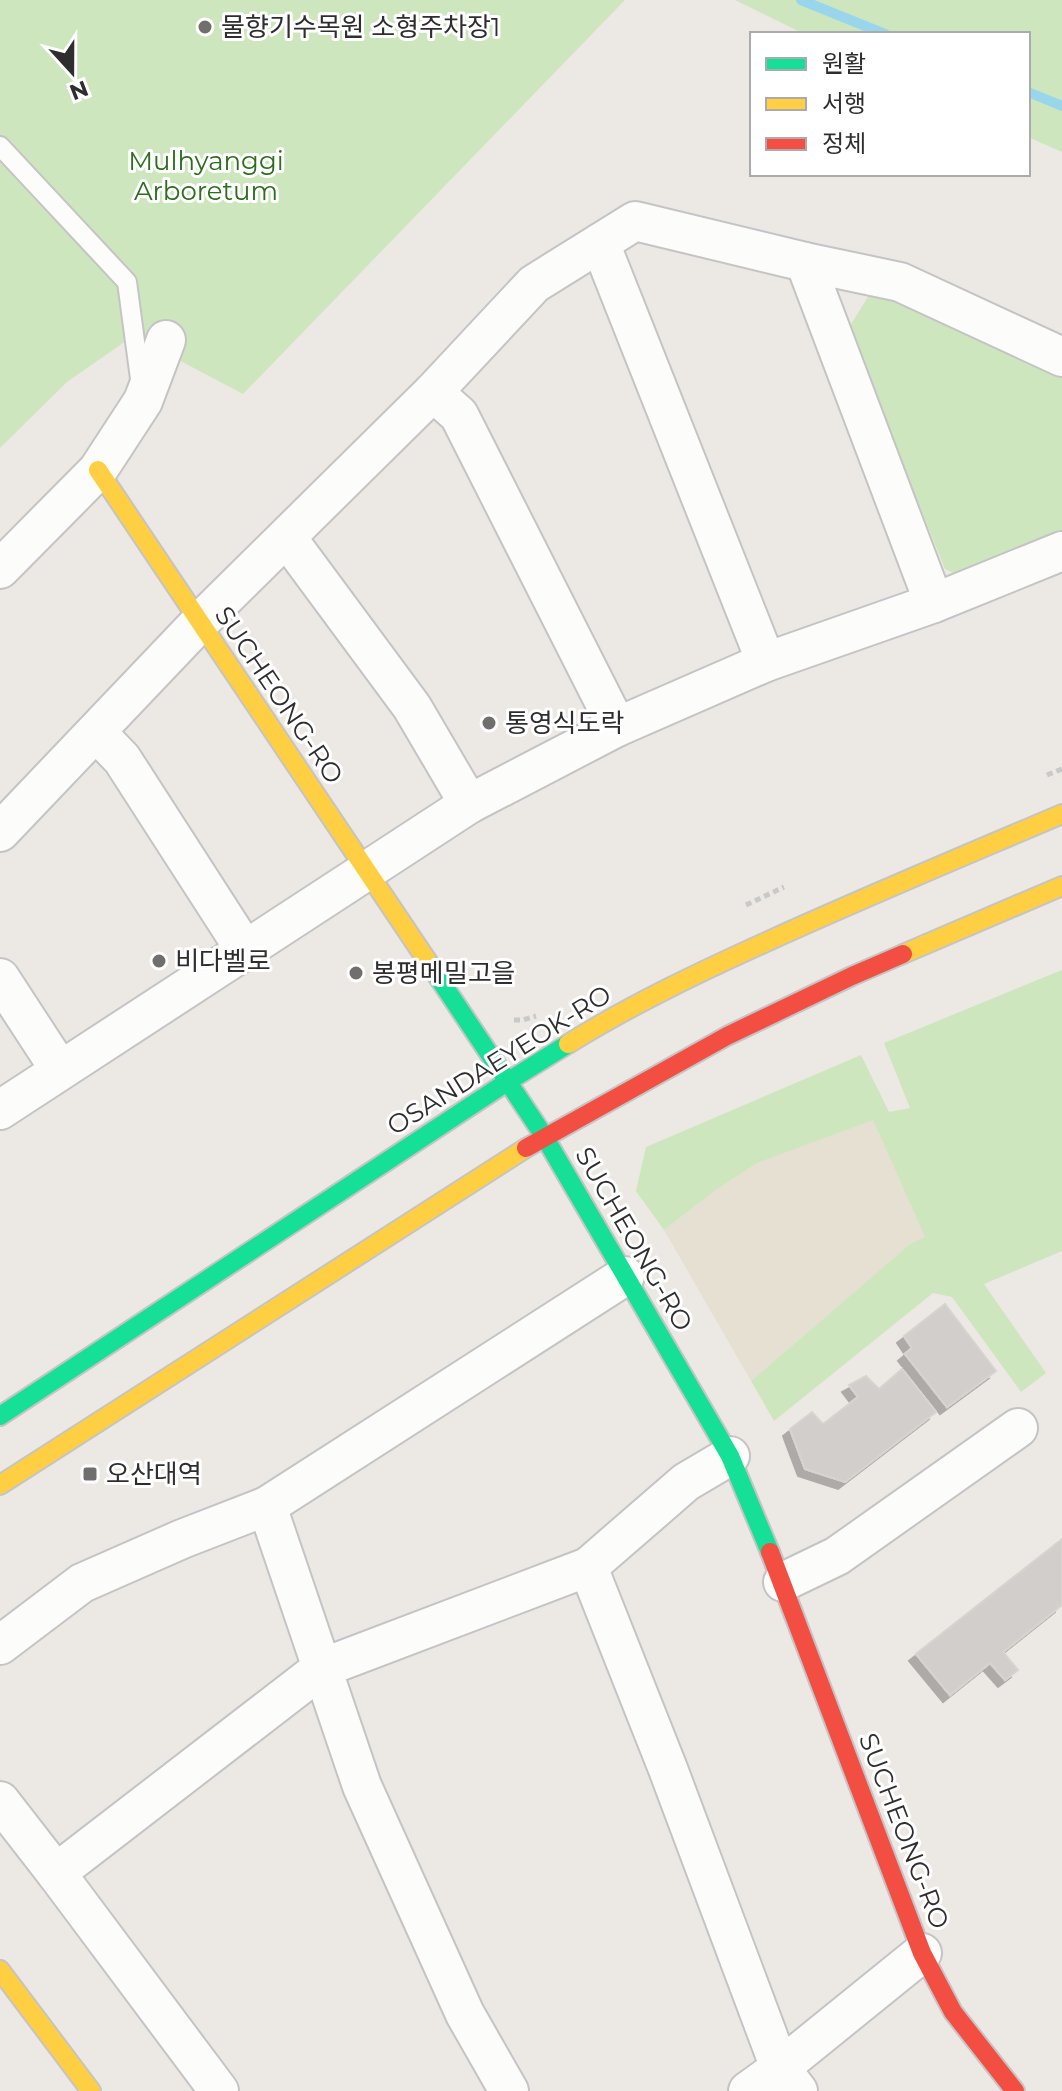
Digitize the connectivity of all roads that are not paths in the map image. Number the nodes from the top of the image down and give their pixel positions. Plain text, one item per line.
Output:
1 (0, 146) edge
2 (600, 243) junction
3 (805, 262) junction
4 (166, 340) dead end
5 (1062, 357) edge
6 (433, 392) junction
7 (143, 401) junction
8 (98, 470) junction
9 (287, 538) junction
10 (1062, 551) edge
11 (0, 569) edge
12 (934, 603) junction
13 (199, 623) junction
14 (766, 662) junction
15 (617, 727) junction
16 (96, 732) junction
17 (469, 804) junction
18 (1062, 814) edge
19 (0, 832) edge
20 (367, 872) junction
21 (1062, 886) edge
22 (245, 950) junction
23 (0, 978) edge
24 (60, 1070) junction
25 (507, 1082) junction
26 (0, 1110) edge
27 (544, 1136) junction
28 (625, 1276) junction
29 (0, 1416) edge
30 (1018, 1428) dead end
31 (730, 1456) junction
32 (0, 1485) edge
33 (267, 1506) junction
34 (588, 1567) junction
35 (783, 1582) junction
36 (0, 1645) edge
37 (322, 1668) junction
38 (0, 1801) edge
39 (56, 1873) junction
40 (922, 1953) junction
41 (0, 1970) edge
42 (789, 2079) edge
43 (91, 2091) edge
44 (219, 2091) edge
45 (509, 2091) edge
46 (748, 2091) edge
47 (1015, 2091) edge

1 - 7 lane
2 - 3 street
2 - 6 street
2 - 14 street
3 - 5 street
3 - 12 street
4 - 7 street
6 - 9 street
6 - 15 street
7 - 8 street
8 - 11 street
8 - 13 main road, SUCHEONG-RO
9 - 13 street
9 - 17 street
10 - 12 street
12 - 14 street
13 - 16 street
13 - 20 main road, SUCHEONG-RO
14 - 15 street
15 - 17 street
16 - 19 street
16 - 22 street
17 - 20 street
18 - 25 main road, OSANDAEYEOK-RO
20 - 22 street
20 - 25 main road, SUCHEONG-RO
21 - 27 main road
22 - 24 street
23 - 24 street
24 - 26 street
25 - 27 main road, SUCHEONG-RO
25 - 29 main road, OSANDAEYEOK-RO
27 - 28 main road, SUCHEONG-RO
27 - 32 main road
28 - 31 main road, SUCHEONG-RO
28 - 33 street
30 - 35 street
31 - 34 street
31 - 35 main road, SUCHEONG-RO
33 - 36 street
33 - 37 street
34 - 37 street
34 - 42 street
35 - 40 main road, SUCHEONG-RO
37 - 39 street
37 - 45 street
38 - 39 street
39 - 44 street
40 - 42 street
40 - 47 main road, SUCHEONG-RO
41 - 43 main road
42 - 46 street

